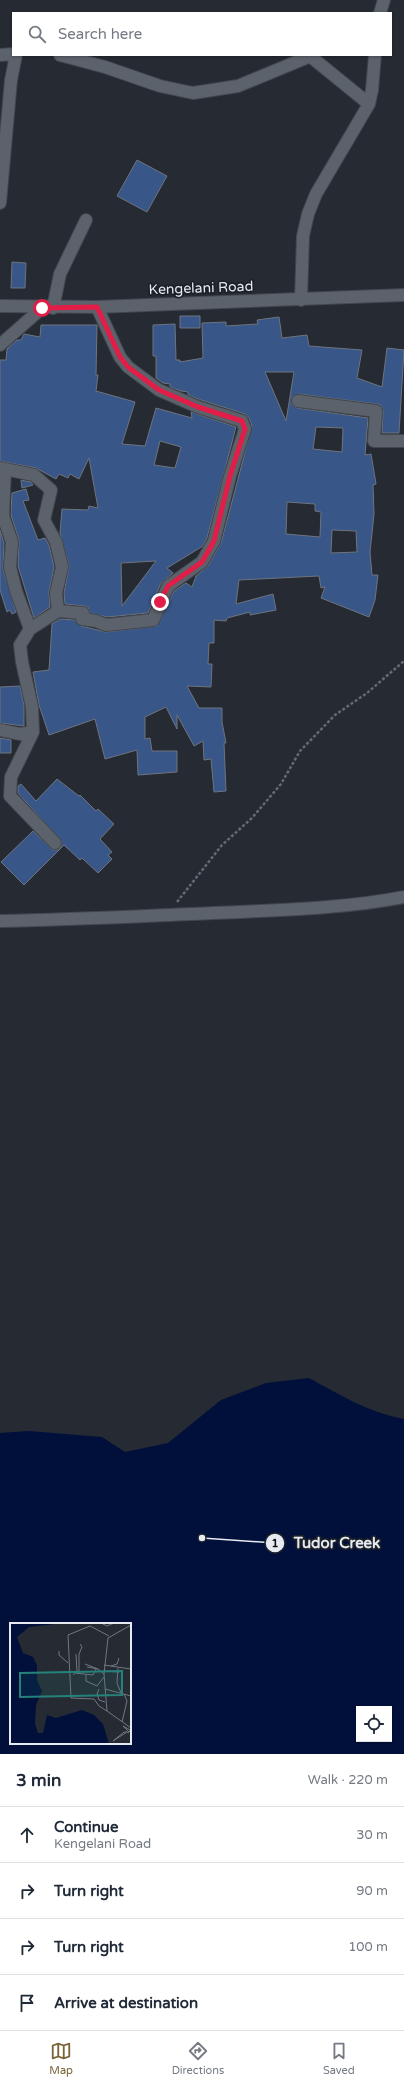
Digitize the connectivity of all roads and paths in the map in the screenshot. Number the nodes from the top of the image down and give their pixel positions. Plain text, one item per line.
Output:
1 (384, 0) edge
2 (380, 12) edge
3 (12, 54) edge
4 (0, 55) edge
5 (16, 56) edge
6 (64, 56) edge
7 (312, 56) edge
8 (374, 56) edge
9 (369, 104) junction
10 (0, 203) edge
11 (86, 220) dead end
12 (404, 295) edge
13 (301, 300) junction
14 (0, 306) edge
15 (97, 307) junction
16 (48, 308) junction
17 (0, 345) edge
18 (298, 401) dead end
19 (404, 440) edge
20 (3, 468) edge
21 (58, 611) junction
22 (30, 629) junction
23 (404, 661) edge
24 (0, 730) edge
25 (33, 732) junction
26 (6, 778) edge
27 (55, 843) dead end
28 (404, 897) edge
29 (167, 915) junction
30 (0, 920) edge

1 - 2 street
3 - 4 street
5 - 10 street
6 - 7 street
7 - 9 street
8 - 9 street
9 - 13 street
11 - 16 street
12 - 13 street, Kengelani Road
13 - 15 street, Kengelani Road
14 - 16 street, Kengelani Road
15 - 16 street, Kengelani Road
15 - 21 street
16 - 17 street
18 - 19 street
20 - 21 street
20 - 22 street
21 - 22 street
22 - 25 street
23 - 29 path
24 - 25 street
25 - 26 street
26 - 27 street
28 - 29 street
29 - 30 street

